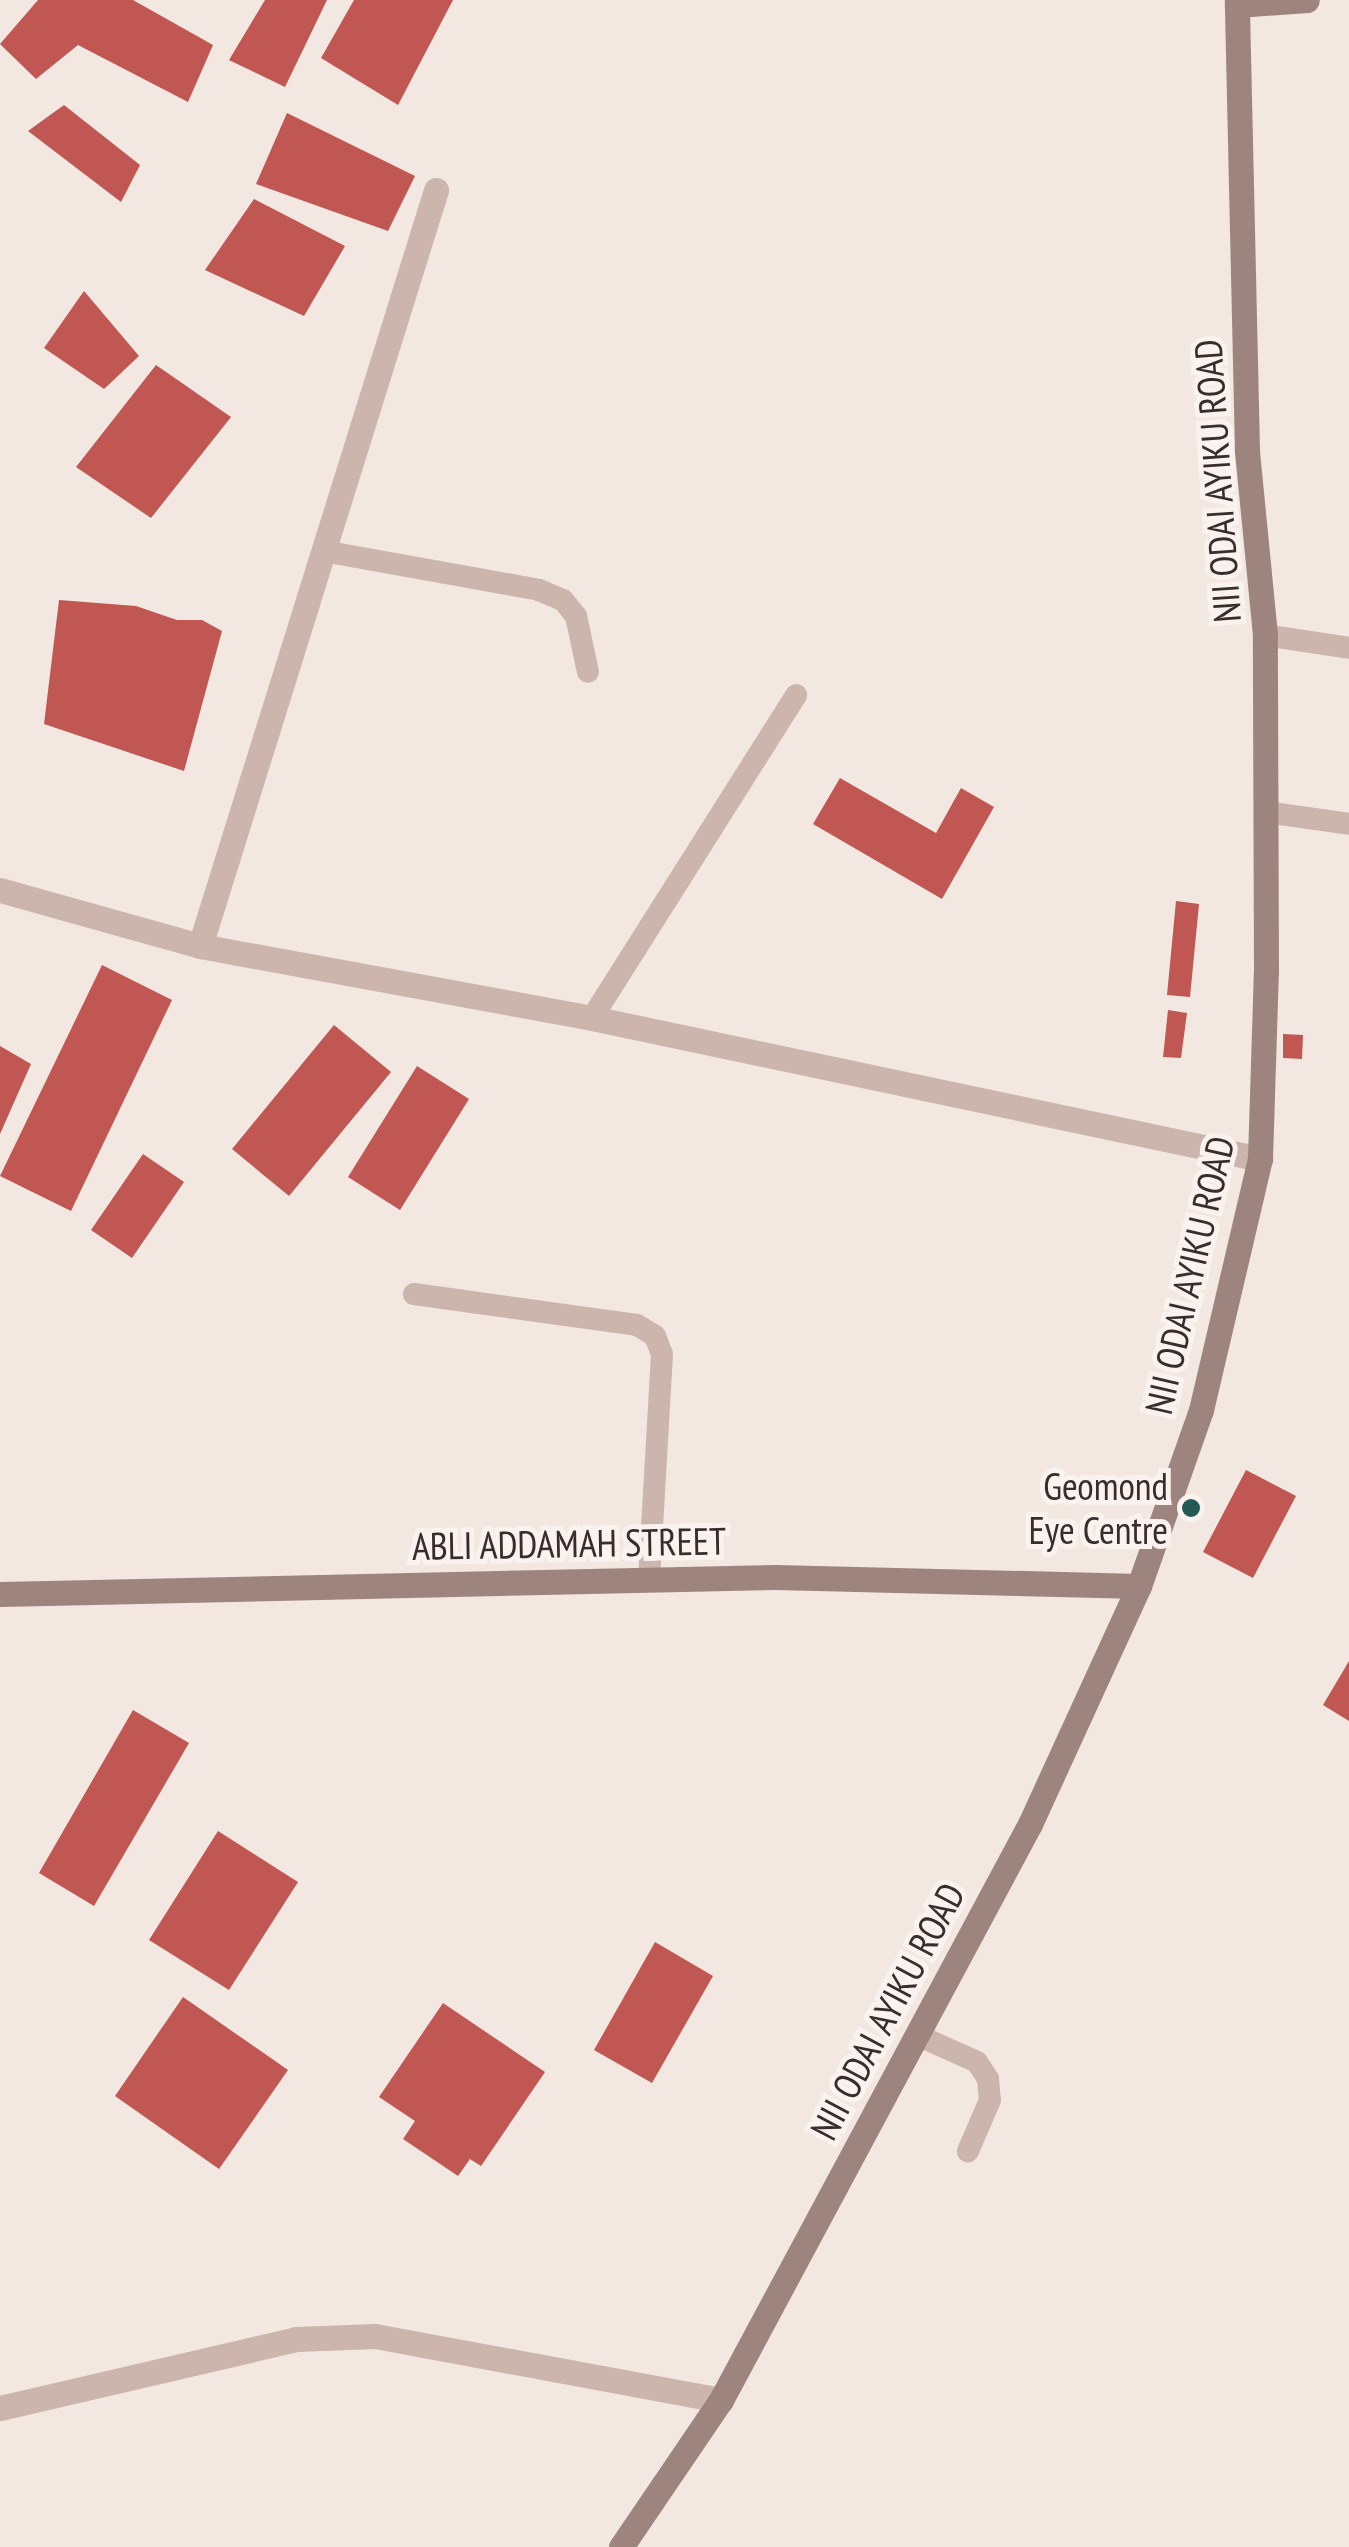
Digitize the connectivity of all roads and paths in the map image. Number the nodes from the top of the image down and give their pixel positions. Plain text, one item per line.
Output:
1 (1307, 0) edge
2 (1237, 2) edge
3 (436, 190) dead end
4 (323, 551) junction
5 (1264, 635) junction
6 (1349, 648) edge
7 (588, 672) dead end
8 (796, 695) dead end
9 (1265, 812) junction
10 (1349, 824) edge
11 (0, 890) edge
12 (200, 946) junction
13 (592, 1018) junction
14 (1260, 1159) junction
15 (414, 1294) dead end
16 (648, 1579) junction
17 (1139, 1586) junction
18 (0, 1594) edge
19 (917, 2034) junction
20 (968, 2151) dead end
21 (721, 2400) junction
22 (0, 2408) edge
23 (622, 2547) edge

1 - 2 street
2 - 5 street, NII ODAI AYIKU ROAD
3 - 4 street
4 - 7 lane
4 - 12 street
5 - 6 lane
5 - 9 street, NII ODAI AYIKU ROAD
8 - 13 lane
9 - 10 lane
9 - 14 street, NII ODAI AYIKU ROAD
11 - 12 street
12 - 13 street
13 - 14 street
14 - 17 street, NII ODAI AYIKU ROAD
15 - 16 lane
16 - 17 street, ABLI ADDAMAH STREET
16 - 18 street, ABLI ADDAMAH STREET
17 - 19 street, NII ODAI AYIKU ROAD
19 - 20 lane
19 - 21 street, NII ODAI AYIKU ROAD
21 - 22 street
21 - 23 street, NII ODAI AYIKU ROAD

